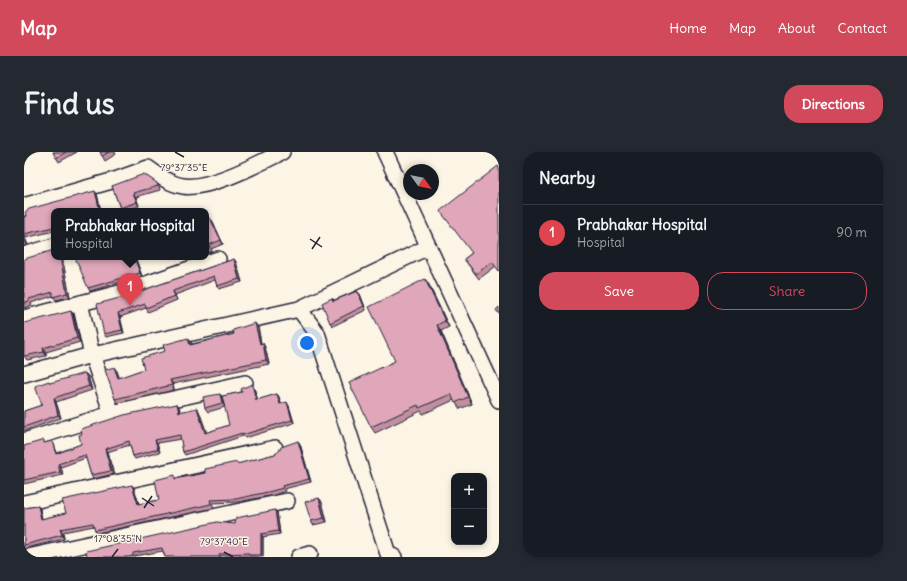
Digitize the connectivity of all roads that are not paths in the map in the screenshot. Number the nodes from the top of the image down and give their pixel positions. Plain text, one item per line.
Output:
1 (385, 152) edge
2 (273, 154) edge
3 (24, 208) edge
4 (51, 247) edge
5 (428, 247) junction
6 (24, 255) edge
7 (218, 259) dead end
8 (80, 303) junction
9 (299, 309) junction
10 (24, 318) edge
11 (92, 355) junction
12 (24, 374) edge
13 (245, 383) dead end
14 (499, 400) edge
15 (112, 414) junction
16 (24, 441) edge
17 (275, 448) dead end
18 (286, 501) dead end
19 (24, 503) edge
20 (28, 557) edge
21 (394, 557) edge

1 - 5 street
2 - 3 street
4 - 6 street
5 - 9 street
5 - 14 street
7 - 8 street
8 - 10 street
8 - 11 street
9 - 11 street
9 - 21 street
11 - 12 street
11 - 15 street
13 - 15 street
15 - 16 street
17 - 19 street
18 - 20 street

